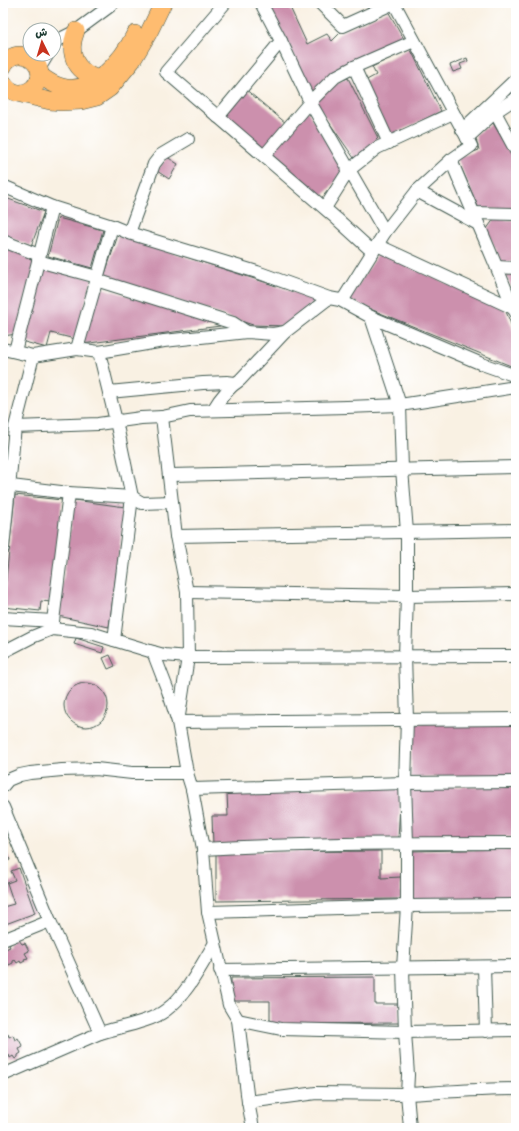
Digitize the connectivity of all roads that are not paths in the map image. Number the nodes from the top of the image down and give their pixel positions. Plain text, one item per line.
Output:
1 (113, 3) edge
2 (150, 3) edge
3 (163, 3) edge
4 (225, 3) edge
5 (260, 3) edge
6 (320, 3) edge
7 (394, 3) edge
8 (76, 31) junction
9 (62, 38) edge
10 (281, 41) junction
11 (414, 41) junction
12 (13, 59) edge
13 (44, 62) edge
14 (354, 67) junction
15 (39, 72) junction
16 (98, 79) junction
17 (516, 79) edge
18 (8, 89) edge
19 (516, 98) edge
20 (310, 102) junction
21 (495, 112) junction
22 (453, 113) junction
23 (218, 117) junction
24 (464, 134) junction
25 (188, 139) dead end
26 (389, 143) junction
27 (516, 151) edge
28 (264, 156) junction
29 (451, 160) junction
30 (349, 170) junction
31 (3, 186) edge
32 (417, 191) junction
33 (52, 207) junction
34 (325, 208) junction
35 (516, 214) edge
36 (475, 219) junction
37 (112, 226) junction
38 (385, 232) junction
39 (129, 233) junction
40 (3, 241) edge
41 (375, 249) junction
42 (39, 258) junction
43 (497, 267) junction
44 (516, 268) edge
45 (97, 279) junction
46 (334, 299) junction
47 (514, 310) edge
48 (371, 317) junction
49 (247, 332) junction
50 (285, 332) junction
51 (3, 349) edge
52 (77, 349) junction
53 (15, 351) junction
54 (99, 352) junction
55 (33, 356) junction
56 (516, 376) edge
57 (235, 383) junction
58 (516, 387) edge
59 (109, 392) junction
60 (400, 405) junction
61 (213, 410) junction
62 (162, 417) junction
63 (116, 421) junction
64 (15, 427) junction
65 (516, 467) edge
66 (402, 469) junction
67 (170, 475) junction
68 (6, 485) edge
69 (69, 494) junction
70 (132, 497) junction
71 (172, 502) junction
72 (516, 530) edge
73 (407, 532) junction
74 (176, 536) junction
75 (3, 548) edge
76 (187, 592) junction
77 (516, 594) edge
78 (407, 596) junction
79 (3, 618) edge
80 (53, 625) junction
81 (114, 640) junction
82 (3, 652) edge
83 (152, 652) junction
84 (405, 656) junction
85 (516, 656) edge
86 (188, 657) junction
87 (407, 719) junction
88 (516, 719) edge
89 (178, 722) junction
90 (187, 773) junction
91 (516, 782) edge
92 (405, 783) junction
93 (3, 786) edge
94 (192, 789) junction
95 (3, 807) edge
96 (407, 843) junction
97 (516, 843) edge
98 (203, 849) junction
99 (516, 905) edge
100 (407, 906) junction
101 (208, 912) junction
102 (50, 921) junction
103 (3, 940) edge
104 (215, 943) junction
105 (516, 966) edge
106 (484, 967) junction
107 (403, 968) junction
108 (220, 970) junction
109 (238, 1020) junction
110 (516, 1030) edge
111 (486, 1031) junction
112 (405, 1032) junction
113 (100, 1033) junction
114 (3, 1075) edge
115 (516, 1089) edge
116 (407, 1094) junction
117 (248, 1102) junction
118 (253, 1128) edge
119 (410, 1128) edge

1 - 8 street
2 - 16 highway
3 - 18 highway
4 - 23 street
5 - 10 street
6 - 7 street
7 - 11 street
8 - 9 street
8 - 16 highway
10 - 20 street
10 - 23 street
11 - 14 street
11 - 22 street
12 - 15 highway
13 - 15 street
14 - 20 street
14 - 26 street
15 - 16 highway
15 - 18 highway
17 - 24 street
19 - 21 street
20 - 28 street
20 - 30 street
21 - 24 street
21 - 27 street
22 - 24 street
22 - 26 street
23 - 28 street
24 - 29 street
25 - 39 street
26 - 30 street
28 - 34 street
29 - 32 street
29 - 36 street
30 - 34 street
30 - 38 street
31 - 33 street
32 - 36 street
32 - 38 street
33 - 37 street
33 - 42 street
34 - 41 street
35 - 36 street
36 - 43 street
37 - 39 street
37 - 45 street
38 - 41 street
39 - 46 street
40 - 42 street
41 - 46 street
41 - 47 street
42 - 45 street
42 - 53 street
43 - 44 street
43 - 47 street
45 - 49 street
45 - 52 street
46 - 48 street
46 - 50 street
48 - 56 street
48 - 60 street
49 - 50 street
49 - 54 street
50 - 57 street
51 - 53 street
52 - 54 street
52 - 55 street
53 - 55 street
54 - 59 street
55 - 64 street
57 - 59 street
57 - 61 street
58 - 60 street
59 - 63 street
60 - 61 street
60 - 66 street
61 - 62 street
62 - 63 street
62 - 67 street
63 - 64 street
63 - 70 street
64 - 68 street
65 - 66 street
66 - 67 street
66 - 73 street
67 - 71 street
68 - 69 street
68 - 75 street
69 - 70 street
69 - 80 street
70 - 71 street
70 - 81 street
71 - 74 street
72 - 73 street
73 - 74 street
73 - 78 street
74 - 76 street
76 - 78 street
76 - 86 street
77 - 78 street
78 - 84 street
79 - 80 street
80 - 81 street
80 - 82 street
81 - 83 street
83 - 86 street
83 - 89 street
84 - 85 street
84 - 86 street
84 - 87 street
86 - 89 street
87 - 88 street
87 - 89 street
87 - 92 street
89 - 90 street
90 - 93 street
90 - 94 street
91 - 92 street
92 - 94 street
92 - 96 street
94 - 98 street
95 - 102 street
96 - 97 street
96 - 98 street
96 - 100 street
98 - 101 street
99 - 100 street
100 - 101 street
100 - 107 street
101 - 104 street
102 - 103 street
102 - 113 street
104 - 108 street
104 - 113 street
105 - 106 street
106 - 107 street
106 - 111 street
107 - 108 street
107 - 112 street
108 - 109 street
109 - 112 street
109 - 117 street
110 - 111 street
111 - 112 street
112 - 116 street
113 - 114 street
115 - 116 street
116 - 117 street
116 - 119 street
117 - 118 street

